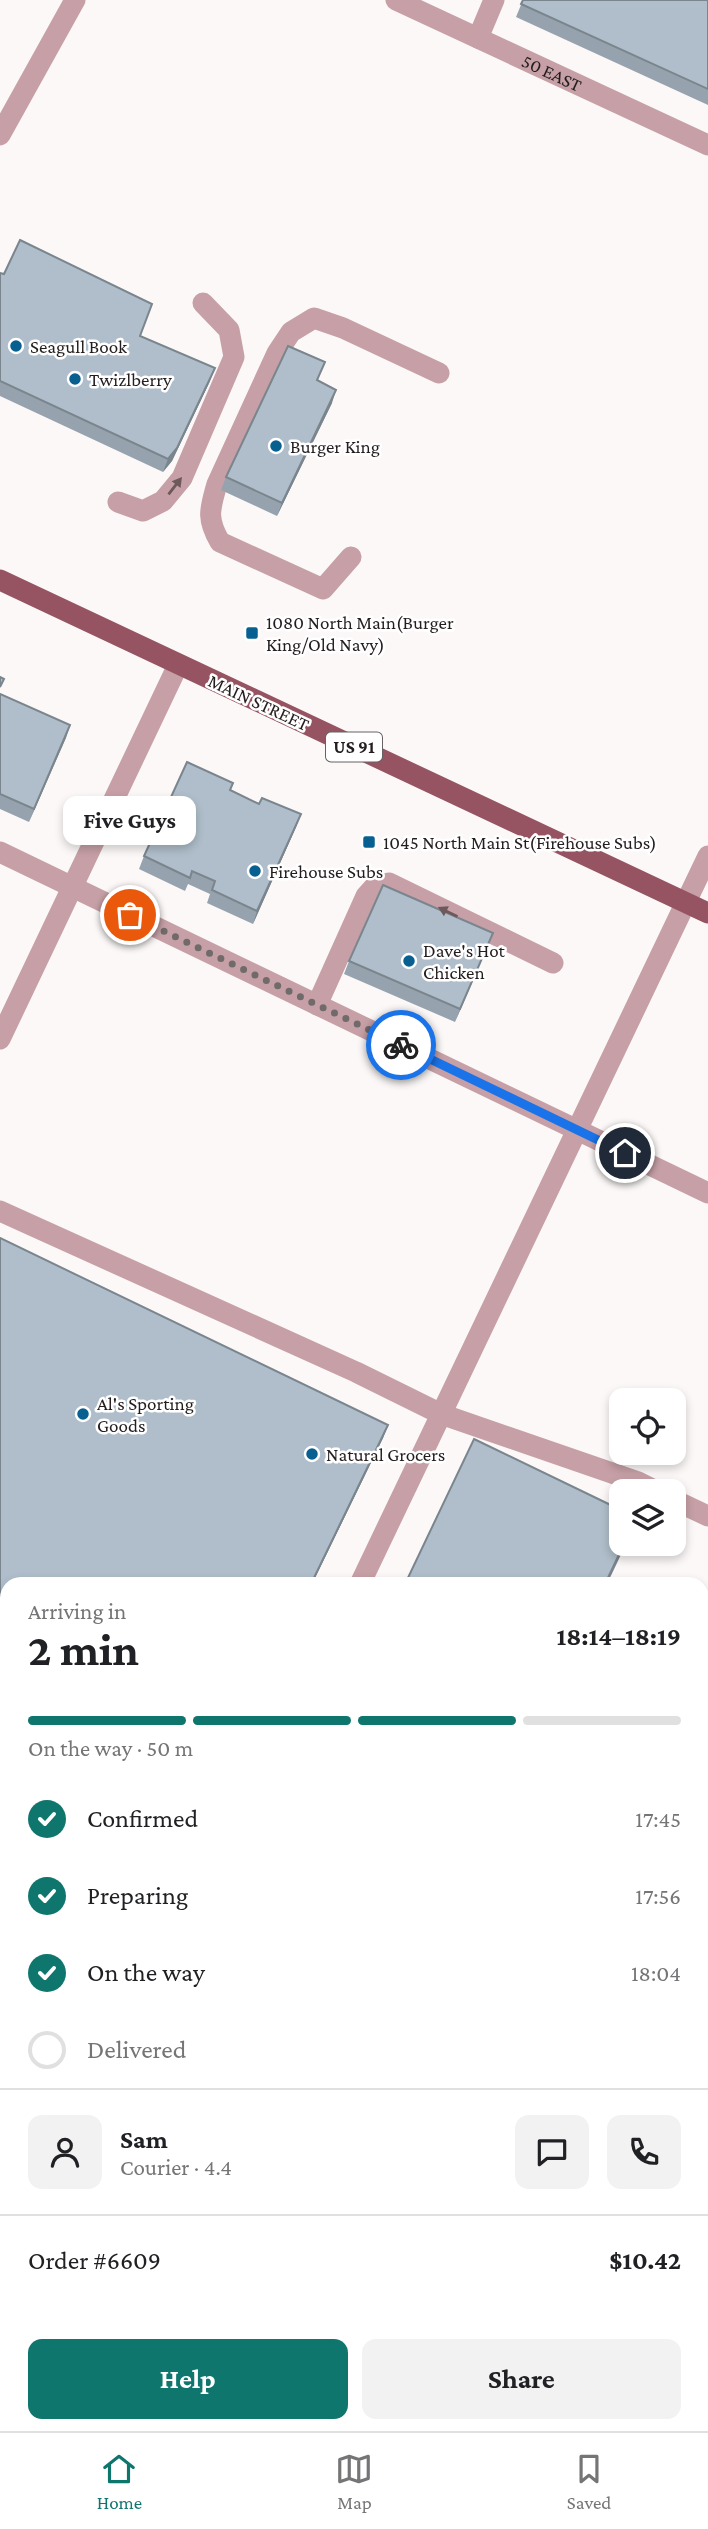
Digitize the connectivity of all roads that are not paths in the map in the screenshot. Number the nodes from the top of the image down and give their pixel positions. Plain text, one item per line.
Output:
1 (75, 0) edge
2 (396, 0) edge
3 (494, 0) edge
4 (478, 38) junction
5 (0, 135) edge
6 (708, 145) edge
7 (203, 303) dead end
8 (439, 373) dead end
9 (118, 502) dead end
10 (351, 556) dead end
11 (0, 580) edge
12 (178, 665) junction
13 (0, 852) edge
14 (708, 856) edge
15 (72, 887) junction
16 (686, 902) junction
17 (708, 912) edge
18 (553, 963) dead end
19 (317, 1005) junction
20 (0, 1039) edge
21 (577, 1130) junction
22 (708, 1193) edge
23 (0, 1211) edge
24 (441, 1414) junction
25 (629, 1479) edge
26 (686, 1506) edge
27 (708, 1516) edge
28 (363, 1577) edge

1 - 5 street
2 - 4 street, 50 EAST
3 - 4 street
4 - 6 street, 50 EAST
9 -> 7 street
8 - 10 street
11 - 12 main road, MAIN STREET / US 91
12 - 15 street
12 - 16 main road, MAIN STREET / US 91
13 - 15 street
14 - 16 street
15 - 19 street
15 - 20 street
16 - 17 main road, MAIN STREET / US 91
16 - 21 street
18 -> 19 street
19 - 21 street
21 - 22 street
21 - 24 street
23 - 24 street
24 - 25 street
24 - 28 street
26 - 27 street

